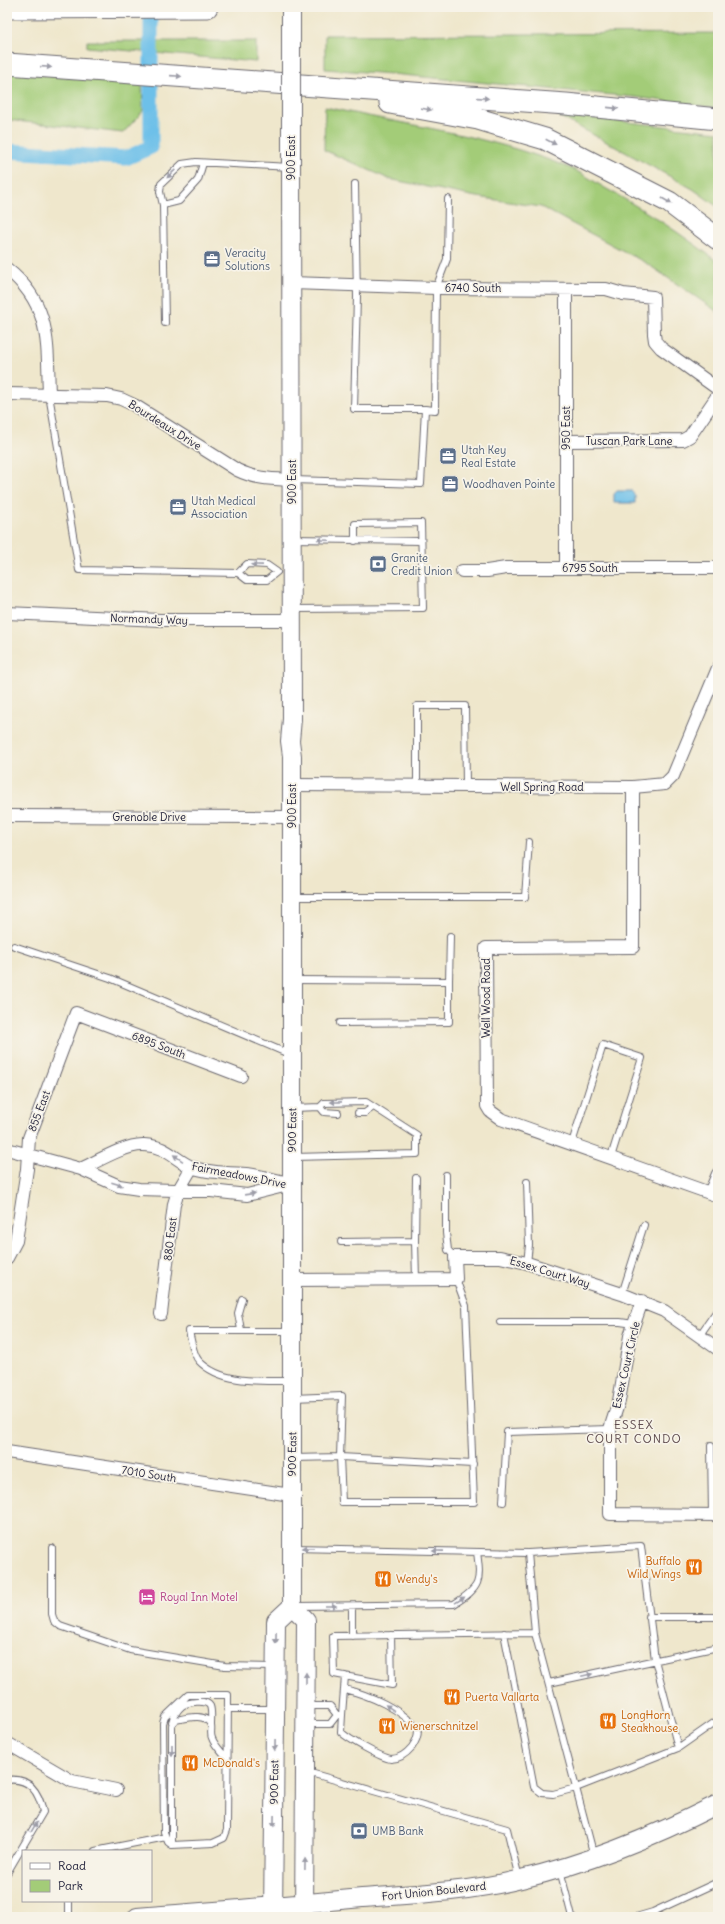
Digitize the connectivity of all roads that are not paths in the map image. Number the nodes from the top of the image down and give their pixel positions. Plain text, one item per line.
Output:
1 (207, 7) edge
2 (291, 7) edge
3 (7, 8) edge
4 (7, 64) edge
5 (221, 79) junction
6 (718, 119) edge
7 (291, 159) junction
8 (203, 163) junction
9 (355, 184) dead end
10 (448, 199) dead end
11 (163, 205) junction
12 (718, 239) edge
13 (7, 269) edge
14 (292, 283) junction
15 (357, 285) junction
16 (436, 288) junction
17 (566, 288) junction
18 (165, 323) dead end
19 (718, 389) edge
20 (7, 394) edge
21 (49, 395) junction
22 (718, 395) edge
23 (425, 409) junction
24 (566, 441) junction
25 (292, 480) junction
26 (292, 538) junction
27 (355, 541) junction
28 (421, 541) junction
29 (566, 568) junction
30 (718, 568) edge
31 (462, 571) dead end
32 (238, 572) junction
33 (284, 572) junction
34 (7, 613) edge
35 (292, 615) junction
36 (718, 668) edge
37 (292, 786) junction
38 (417, 786) junction
39 (466, 786) junction
40 (633, 787) junction
41 (7, 816) edge
42 (292, 817) junction
43 (529, 842) dead end
44 (292, 897) junction
45 (450, 936) dead end
46 (14, 946) dead end
47 (292, 980) junction
48 (449, 981) junction
49 (76, 1013) joint
50 (340, 1023) dead end
51 (292, 1056) junction
52 (241, 1076) dead end
53 (320, 1107) junction
54 (373, 1107) junction
55 (293, 1108) junction
56 (338, 1113) dead end
57 (358, 1113) dead end
58 (572, 1143) junction
59 (7, 1149) edge
60 (28, 1153) junction
61 (611, 1157) junction
62 (292, 1158) junction
63 (192, 1167) junction
64 (81, 1169) junction
65 (718, 1174) edge
66 (446, 1176) dead end
67 (416, 1178) dead end
68 (528, 1182) dead end
69 (292, 1184) junction
70 (178, 1191) junction
71 (714, 1194) edge
72 (644, 1225) dead end
73 (415, 1241) junction
74 (341, 1242) dead end
75 (7, 1258) edge
76 (455, 1258) junction
77 (526, 1262) junction
78 (456, 1279) junction
79 (292, 1280) junction
80 (416, 1280) junction
81 (622, 1294) junction
82 (242, 1299) dead end
83 (642, 1301) junction
84 (718, 1309) edge
85 (161, 1314) dead end
86 (500, 1322) dead end
87 (634, 1324) junction
88 (241, 1330) junction
89 (292, 1331) junction
90 (699, 1336) junction
91 (718, 1349) edge
92 (292, 1390) junction
93 (610, 1429) junction
94 (711, 1446) dead end
95 (7, 1452) edge
96 (340, 1457) junction
97 (292, 1458) junction
98 (473, 1464) junction
99 (291, 1495) junction
100 (503, 1502) dead end
101 (715, 1515) edge
102 (52, 1548) dead end
103 (292, 1548) junction
104 (477, 1552) junction
105 (528, 1553) junction
106 (292, 1606) junction
107 (352, 1606) junction
108 (649, 1617) junction
109 (718, 1617) edge
110 (504, 1633) junction
111 (535, 1633) junction
112 (391, 1635) junction
113 (352, 1636) junction
114 (718, 1647) edge
115 (655, 1660) junction
116 (276, 1667) junction
117 (345, 1676) junction
118 (549, 1683) junction
119 (344, 1689) junction
120 (306, 1706) junction
121 (227, 1709) junction
122 (275, 1709) junction
123 (340, 1715) junction
124 (718, 1720) edge
125 (305, 1724) junction
126 (172, 1725) junction
127 (212, 1739) junction
128 (7, 1743) edge
129 (678, 1748) junction
130 (227, 1759) junction
131 (305, 1772) junction
132 (7, 1780) edge
133 (576, 1788) junction
134 (116, 1790) dead end
135 (718, 1804) edge
136 (166, 1837) junction
137 (172, 1845) junction
138 (100, 1850) edge
139 (595, 1858) junction
140 (560, 1869) junction
141 (7, 1873) edge
142 (519, 1880) junction
143 (718, 1882) edge
144 (69, 1902) edge
145 (304, 1910) edge
146 (273, 1912) edge
147 (69, 1917) edge
148 (137, 1917) edge
149 (572, 1917) edge
150 (636, 1917) edge

1 - 3 highway
2 - 7 main road, 900 East, bridge
4 -> 5 highway
5 -> 6 highway
5 -> 12 highway
7 - 8 lane
7 - 14 main road, 900 East
8 - 11 lane
8 -> 11 lane
9 - 15 lane
10 - 16 lane
11 - 18 lane
13 - 21 street
14 - 15 street, 6740 South
14 - 25 main road, 900 East
15 - 16 street, 6740 South
15 - 23 lane
16 - 17 street, 6740 South
16 - 23 lane
17 - 19 street, 6740 South
17 - 24 street, 950 East
20 - 21 street, Bourdeaux Drive
21 - 25 street, Bourdeaux Drive
21 - 32 lane
22 - 24 street, Tuscan Park Lane
23 - 25 lane
24 - 29 street, 950 East
25 - 26 main road, 900 East
27 -> 26 lane
26 - 33 main road, 900 East
27 - 28 lane
27 - 28 lane
28 - 35 lane
29 - 30 street, 6795 South
29 - 31 street, 6795 South
33 -> 32 lane
32 - 33 lane
33 - 35 main road, 900 East
34 - 35 street, Normandy Way
35 - 37 main road, 900 East
36 - 40 street, Well Spring Road
37 - 38 street, Well Spring Road
37 - 42 main road, 900 East
38 - 39 street, Well Spring Road
38 - 39 lane
39 - 40 street, Well Spring Road
40 - 58 street, Well Wood Road
41 - 42 street, Grenoble Drive
42 - 44 main road, 900 East
43 - 44 lane
44 - 47 main road, 900 East
45 - 48 lane
46 - 51 lane
47 - 48 lane
47 - 51 main road, 900 East
48 - 50 lane
49 - 52 street, 6895 South
49 - 60 street, 855 East
51 - 55 main road, 900 East
54 -> 53 lane
53 - 55 lane
53 - 56 lane
54 - 57 lane
54 - 62 lane
55 - 62 main road, 900 East
58 - 61 street, Well Wood Road
58 - 61 lane
59 - 60 street, Fairmeadows Drive
60 - 64 street, Fairmeadows Drive
60 - 75 street, 855 East
61 - 71 street, Well Wood Road
62 - 69 main road, 900 East
63 -> 64 street, Fairmeadows Drive
63 - 69 street, Fairmeadows Drive
63 - 70 street, 880 East
64 -> 70 street, Fairmeadows Drive
65 - 71 street
66 - 76 lane
67 - 73 lane
68 - 77 lane
70 -> 69 street, Fairmeadows Drive
69 - 79 main road, 900 East
70 - 85 street, 880 East
72 - 81 lane
73 - 74 lane
73 - 80 lane
76 - 77 street, Essex Court Way
76 - 78 street
77 - 81 street, Essex Court Way
78 - 80 street
78 - 98 lane
79 - 80 street
79 - 89 main road, 900 East
81 - 83 street, Essex Court Way
82 - 88 lane
83 - 87 street, Essex Court Circle
83 - 90 street, Essex Court Way
84 - 90 lane
86 - 87 lane
87 - 93 street, Essex Court Circle
88 - 89 lane
88 - 92 lane
89 - 92 main road, 900 East
90 - 91 street, Essex Court Way
92 - 96 lane
92 - 97 main road, 900 East
93 - 100 lane
93 - 101 street, Essex Court Circle
94 - 101 lane
95 - 99 street, 7010 South
96 - 97 lane
96 - 98 lane
96 - 98 lane
97 - 99 main road, 900 East
99 - 103 main road, 900 East
102 - 116 lane
104 -> 103 lane
103 - 106 main road, 900 East
104 - 105 lane
107 -> 104 lane
105 - 108 lane
105 - 111 lane
106 -> 107 lane
106 -> 116 main road, 900 East
120 -> 106 main road
107 - 113 lane
108 - 109 lane
108 - 115 lane
110 - 111 lane
110 - 112 lane
110 - 133 lane
111 - 118 lane
112 - 113 lane
112 - 117 lane
113 - 117 lane
114 - 115 lane
118 -> 115 lane
115 - 129 lane
116 - 122 main road, 900 East
117 - 119 lane
118 - 133 lane
119 - 123 lane
123 -> 119 lane
120 - 123 lane
120 - 125 main road
121 - 122 lane
121 - 130 lane
121 - 136 lane
122 -> 146 main road, 900 East
123 - 125 lane
124 - 129 lane
125 - 131 main road
126 - 127 lane
126 - 127 lane
126 -> 137 lane
127 - 130 lane
128 - 134 street
129 - 133 lane
130 - 137 lane
131 - 142 lane
145 -> 131 main road
141 -> 132 lane
133 - 139 lane
135 - 139 main road, Fort Union Boulevard
136 - 137 lane
136 - 138 lane
139 - 140 main road, Fort Union Boulevard
140 - 142 main road, Fort Union Boulevard
140 - 149 lane
142 - 145 main road, Fort Union Boulevard
143 - 150 lane
144 - 147 lane
145 - 146 main road, Fort Union Boulevard
146 - 148 main road, Fort Union Boulevard

